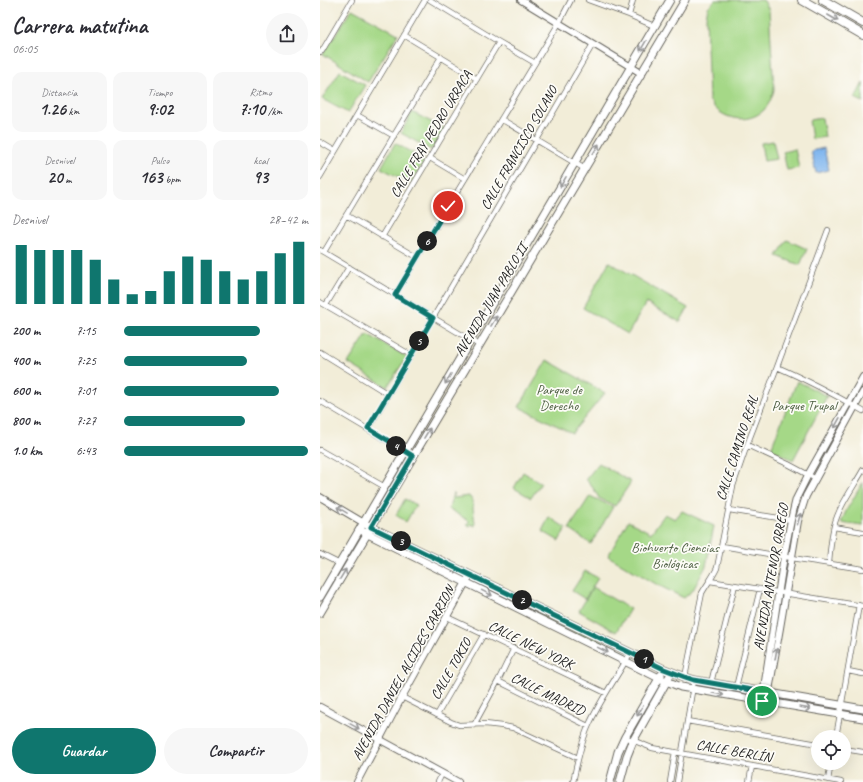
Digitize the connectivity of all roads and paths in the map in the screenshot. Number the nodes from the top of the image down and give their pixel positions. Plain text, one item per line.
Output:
1 (352, 0) edge
2 (425, 0) edge
3 (430, 0) edge
4 (521, 0) edge
5 (571, 0) edge
6 (588, 0) edge
7 (633, 0) edge
8 (670, 0) edge
9 (685, 0) edge
10 (802, 0) edge
11 (823, 0) edge
12 (629, 15) junction
13 (559, 23) junction
14 (863, 23) edge
15 (654, 26) junction
16 (404, 35) junction
17 (863, 35) edge
18 (499, 42) junction
19 (593, 44) junction
20 (320, 52) edge
21 (441, 58) junction
22 (535, 63) junction
23 (631, 67) junction
24 (642, 74) junction
25 (477, 79) junction
26 (357, 115) junction
27 (501, 119) junction
28 (394, 136) junction
29 (536, 140) junction
30 (320, 142) edge
31 (335, 151) junction
32 (430, 158) junction
33 (574, 163) junction
34 (584, 169) junction
35 (320, 176) edge
36 (465, 179) junction
37 (346, 215) junction
38 (828, 230) dead end
39 (382, 237) junction
40 (322, 251) edge
41 (523, 251) junction
42 (533, 256) junction
43 (417, 257) junction
44 (349, 267) junction
45 (395, 295) junction
46 (320, 302) edge
47 (326, 305) junction
48 (433, 318) junction
49 (471, 340) junction
50 (479, 345) junction
51 (320, 352) edge
52 (411, 355) junction
53 (777, 368) junction
54 (863, 377) edge
55 (863, 392) edge
56 (388, 394) junction
57 (320, 401) edge
58 (848, 402) junction
59 (855, 406) junction
60 (863, 411) edge
61 (368, 428) junction
62 (747, 445) junction
63 (320, 450) edge
64 (405, 452) junction
65 (413, 456) junction
66 (863, 470) edge
67 (808, 475) junction
68 (816, 479) junction
69 (385, 487) junction
70 (320, 496) edge
71 (729, 510) junction
72 (791, 520) junction
73 (364, 523) junction
74 (371, 527) junction
75 (834, 527) junction
76 (359, 530) junction
77 (863, 532) edge
78 (367, 534) junction
79 (722, 546) junction
80 (320, 554) edge
81 (784, 556) junction
82 (792, 558) junction
83 (829, 563) junction
84 (340, 564) junction
85 (863, 569) edge
86 (470, 575) junction
87 (710, 580) junction
88 (466, 583) junction
89 (735, 585) junction
90 (760, 589) junction
91 (779, 592) junction
92 (786, 593) junction
93 (320, 597) edge
94 (861, 606) edge
95 (321, 609) edge
96 (447, 617) junction
97 (773, 627) junction
98 (780, 628) junction
99 (484, 634) junction
100 (514, 648) junction
101 (631, 652) junction
102 (626, 661) junction
103 (664, 669) junction
104 (848, 671) junction
105 (672, 672) junction
106 (863, 674) edge
107 (685, 677) junction
108 (659, 678) junction
109 (694, 680) junction
110 (498, 681) junction
111 (666, 681) junction
112 (711, 683) junction
113 (736, 687) junction
114 (693, 689) junction
115 (766, 692) junction
116 (606, 693) junction
117 (789, 696) junction
118 (402, 697) junction
119 (764, 702) junction
120 (787, 706) junction
121 (842, 706) junction
122 (320, 707) edge
123 (863, 709) edge
124 (840, 714) junction
125 (437, 715) junction
126 (863, 718) edge
127 (687, 721) junction
128 (474, 725) junction
129 (588, 726) junction
130 (837, 730) edge
131 (625, 737) junction
132 (380, 740) junction
133 (633, 741) junction
134 (811, 743) edge
135 (851, 750) edge
136 (675, 752) junction
137 (863, 752) edge
138 (682, 753) junction
139 (578, 758) junction
140 (752, 766) junction
141 (830, 770) edge
142 (442, 774) junction
143 (817, 780) edge
144 (828, 780) junction
145 (357, 782) edge
146 (438, 782) edge
147 (458, 782) edge
148 (573, 782) edge
149 (610, 782) edge
150 (620, 782) edge
151 (670, 782) edge
152 (677, 782) edge
153 (749, 782) edge
154 (838, 782) edge

1 - 20 street
2 - 16 street
3 - 18 street
4 - 13 street
5 - 13 street
6 - 12 street
7 - 12 street
8 - 15 main road, AVENIDA JUAN PABLO II
9 - 24 main road, AVENIDA JUAN PABLO II
10 -> 17 main road
11 - 14 main road
12 - 15 street
13 - 19 street
13 - 22 street
15 -> 23 main road, AVENIDA JUAN PABLO II
16 - 21 street
16 - 26 street
18 - 22 street
18 - 25 street, CALLE FRAY PEDRO URRACA
19 - 23 street
19 - 29 street, CALLE FRANCISCO SOLANO
21 - 25 street
21 - 28 street
22 - 27 street
23 - 24 street
23 - 33 main road, AVENIDA JUAN PABLO II
34 -> 24 main road, AVENIDA JUAN PABLO II
25 - 32 street, CALLE FRAY PEDRO URRACA
26 - 28 street
26 - 31 street
27 - 29 street
27 - 36 street
28 - 37 street
29 - 33 street
29 - 48 street, CALLE FRANCISCO SOLANO
30 - 31 street
31 - 35 street
32 - 36 street
32 - 39 street, CALLE FRAY PEDRO URRACA
33 - 34 street
33 -> 41 main road, AVENIDA JUAN PABLO II
34 - 42 main road, AVENIDA JUAN PABLO II
36 - 43 street
37 - 39 street
37 - 40 street
38 - 53 street, CALLE CAMINO REAL
39 - 43 street
40 - 44 street
41 - 42 main road
41 - 49 main road, AVENIDA JUAN PABLO II
50 -> 42 main road, AVENIDA JUAN PABLO II
43 - 45 street
44 - 45 street
44 - 47 street
45 - 48 street
46 - 47 street
47 - 52 street
48 - 49 street
48 - 52 street, CALLE FRANCISCO SOLANO
49 - 50 street
49 -> 64 main road, AVENIDA JUAN PABLO II
65 -> 50 main road, AVENIDA JUAN PABLO II
51 - 56 street
52 - 56 street, CALLE FRANCISCO SOLANO
53 - 58 street
53 - 62 street, CALLE CAMINO REAL
54 - 58 street, AVENIDA ANTENOR ORREGO
55 - 59 street, AVENIDA ANTENOR ORREGO
56 - 61 street, CALLE FRANCISCO SOLANO
57 - 61 street
58 - 59 street
58 -> 67 street, AVENIDA ANTENOR ORREGO
59 - 60 street
59 - 68 street, AVENIDA ANTENOR ORREGO
61 - 64 street
62 - 67 street
62 - 71 street, CALLE CAMINO REAL
63 - 69 street
64 - 65 street
64 - 69 main road, AVENIDA JUAN PABLO II
65 - 74 main road, AVENIDA JUAN PABLO II
66 - 75 street
67 - 68 street
67 - 72 street, AVENIDA ANTENOR ORREGO
82 -> 68 street, AVENIDA ANTENOR ORREGO
69 - 73 main road, AVENIDA JUAN PABLO II
73 -> 70 street
71 - 72 street
71 - 79 street, CALLE CAMINO REAL
72 - 81 street, AVENIDA ANTENOR ORREGO
73 - 74 main road
73 - 76 main road, AVENIDA JUAN PABLO II
74 - 78 main road, AVENIDA JUAN PABLO II
74 - 86 main road
75 - 77 street
75 - 83 street
76 - 78 main road
76 - 84 main road, AVENIDA JUAN PABLO II
78 - 88 main road
95 -> 78 main road, AVENIDA JUAN PABLO II
79 - 81 street
79 - 87 street, CALLE CAMINO REAL
80 - 84 street
81 - 82 street
81 - 91 street, AVENIDA ANTENOR ORREGO
82 - 83 street
82 - 92 street, AVENIDA ANTENOR ORREGO
83 - 85 street
84 - 93 main road, AVENIDA JUAN PABLO II
86 - 88 street, AVENIDA DANIEL ALCIDES CARRION
86 - 101 main road
87 - 89 street
87 - 107 street, CALLE CAMINO REAL
88 - 96 street, AVENIDA DANIEL ALCIDES CARRION
88 -> 102 main road
89 - 90 street
89 - 112 street
90 - 91 street
90 - 113 street
91 - 92 street
91 - 97 street, AVENIDA ANTENOR ORREGO
92 - 94 street
92 - 98 street, AVENIDA ANTENOR ORREGO
94 - 104 street
96 - 99 street, CALLE NEW YORK
96 - 118 street, AVENIDA DANIEL ALCIDES CARRION
97 - 98 street
97 - 115 street, AVENIDA ANTENOR ORREGO
115 -> 98 street, AVENIDA ANTENOR ORREGO
99 - 100 street, CALLE NEW YORK
99 - 125 street, CALLE TOKIO
100 - 110 street
100 - 116 street, CALLE NEW YORK
101 - 102 street
101 - 103 main road
102 - 108 main road
102 - 116 street
103 - 105 main road
103 - 108 main road
104 - 106 street
104 - 121 street
105 - 107 main road
105 - 111 main road
107 - 109 main road
108 - 111 main road
108 -> 131 main road
109 - 112 main road
109 - 114 street
110 - 128 street
110 - 129 street, CALLE MADRID
111 - 114 main road
111 - 133 main road
112 - 113 main road
113 - 115 main road
114 -> 119 main road
114 - 127 street
115 - 117 main road
115 - 119 street, AVENIDA ANTENOR ORREGO
116 - 129 street
117 - 120 main road
117 - 121 main road
118 - 125 street
118 - 132 street, AVENIDA DANIEL ALCIDES CARRION
119 - 120 main road
120 -> 124 main road
121 - 123 main road
121 - 124 street
122 -> 132 street
124 - 126 main road
124 - 130 street
125 - 128 street
127 - 134 street
127 - 138 street
128 - 139 street
129 - 139 street
131 - 133 street, CALLE BERLÍN
131 - 149 main road
132 - 142 street
132 - 145 street, AVENIDA DANIEL ALCIDES CARRION
133 - 136 street, CALLE BERLÍN
133 - 150 main road
135 - 137 street
136 - 138 street, CALLE BERLÍN
136 - 151 street
138 - 140 street, CALLE BERLÍN
138 - 152 street
139 - 148 street
140 - 143 street, CALLE BERLÍN
140 - 153 street
141 - 144 street
142 - 146 street
142 - 147 street
143 - 144 street, CALLE BERLÍN
144 - 154 street, CALLE BERLÍN

